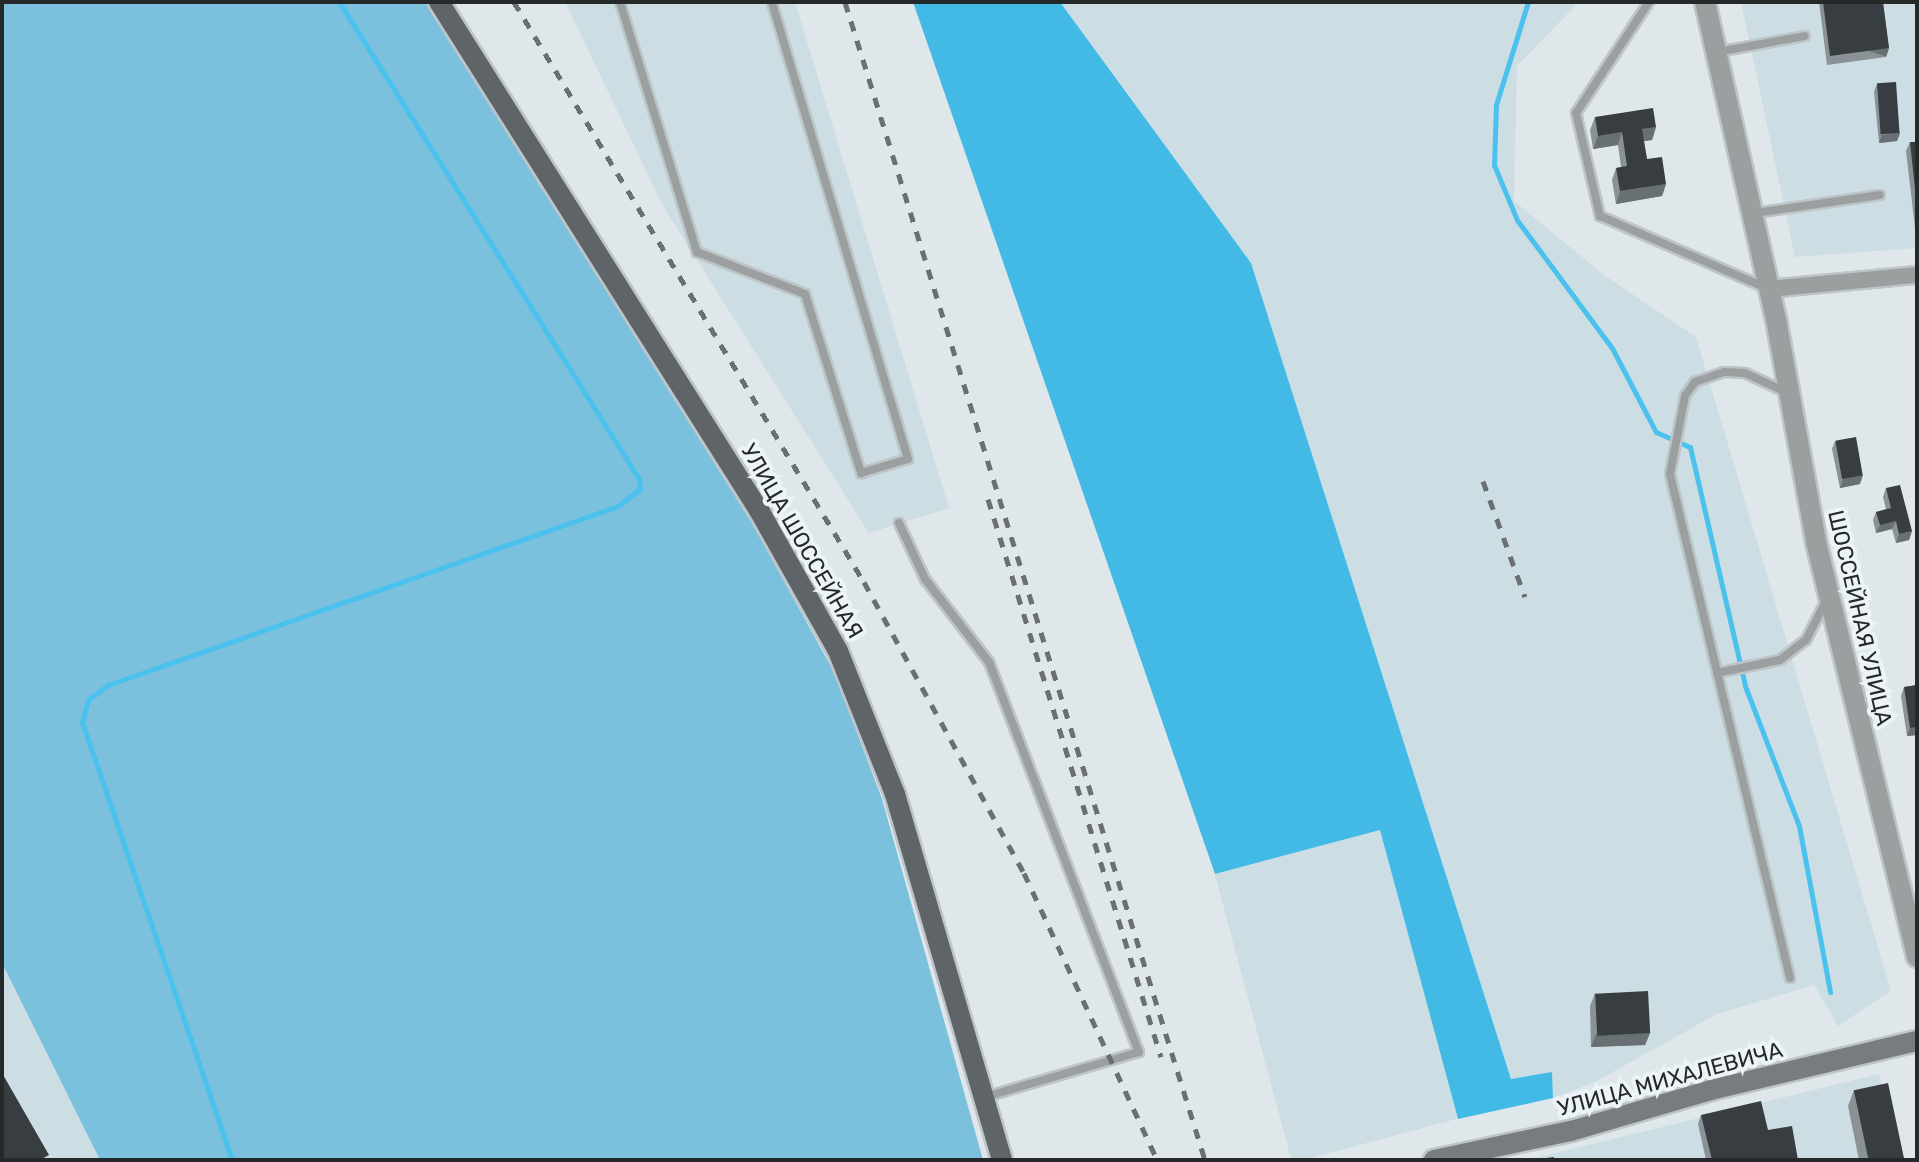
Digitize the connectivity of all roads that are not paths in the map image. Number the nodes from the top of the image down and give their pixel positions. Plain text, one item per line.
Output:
1 (439, 2) edge
2 (620, 2) edge
3 (772, 2) edge
4 (1649, 2) edge
5 (1705, 2) edge
6 (1805, 36) dead end
7 (1717, 52) junction
8 (1880, 195) dead end
9 (1754, 213) junction
10 (1917, 275) edge
11 (1768, 289) junction
12 (1790, 393) junction
13 (899, 523) dead end
14 (1829, 595) junction
15 (1717, 673) junction
16 (1917, 957) edge
17 (1790, 978) dead end
18 (1917, 1041) edge
19 (984, 1098) junction
20 (1002, 1160) edge
21 (1434, 1160) edge

1 - 19 main road, УЛИЦА ШОССЕЙНАЯ
2 - 3 lane
4 - 11 lane
5 - 7 street, ШОССЕЙНАЯ УЛИЦА
6 - 7 lane
7 - 9 street, ШОССЕЙНАЯ УЛИЦА
8 - 9 lane
9 - 11 street, ШОССЕЙНАЯ УЛИЦА
10 - 11 street
11 - 12 street, ШОССЕЙНАЯ УЛИЦА
12 - 14 street, ШОССЕЙНАЯ УЛИЦА
12 - 15 lane
13 - 19 lane
14 - 15 lane
14 - 16 street, ШОССЕЙНАЯ УЛИЦА
15 - 17 lane
18 - 21 main road, УЛИЦА МИХАЛЕВИЧА
19 - 20 main road, УЛИЦА ШОССЕЙНАЯ

